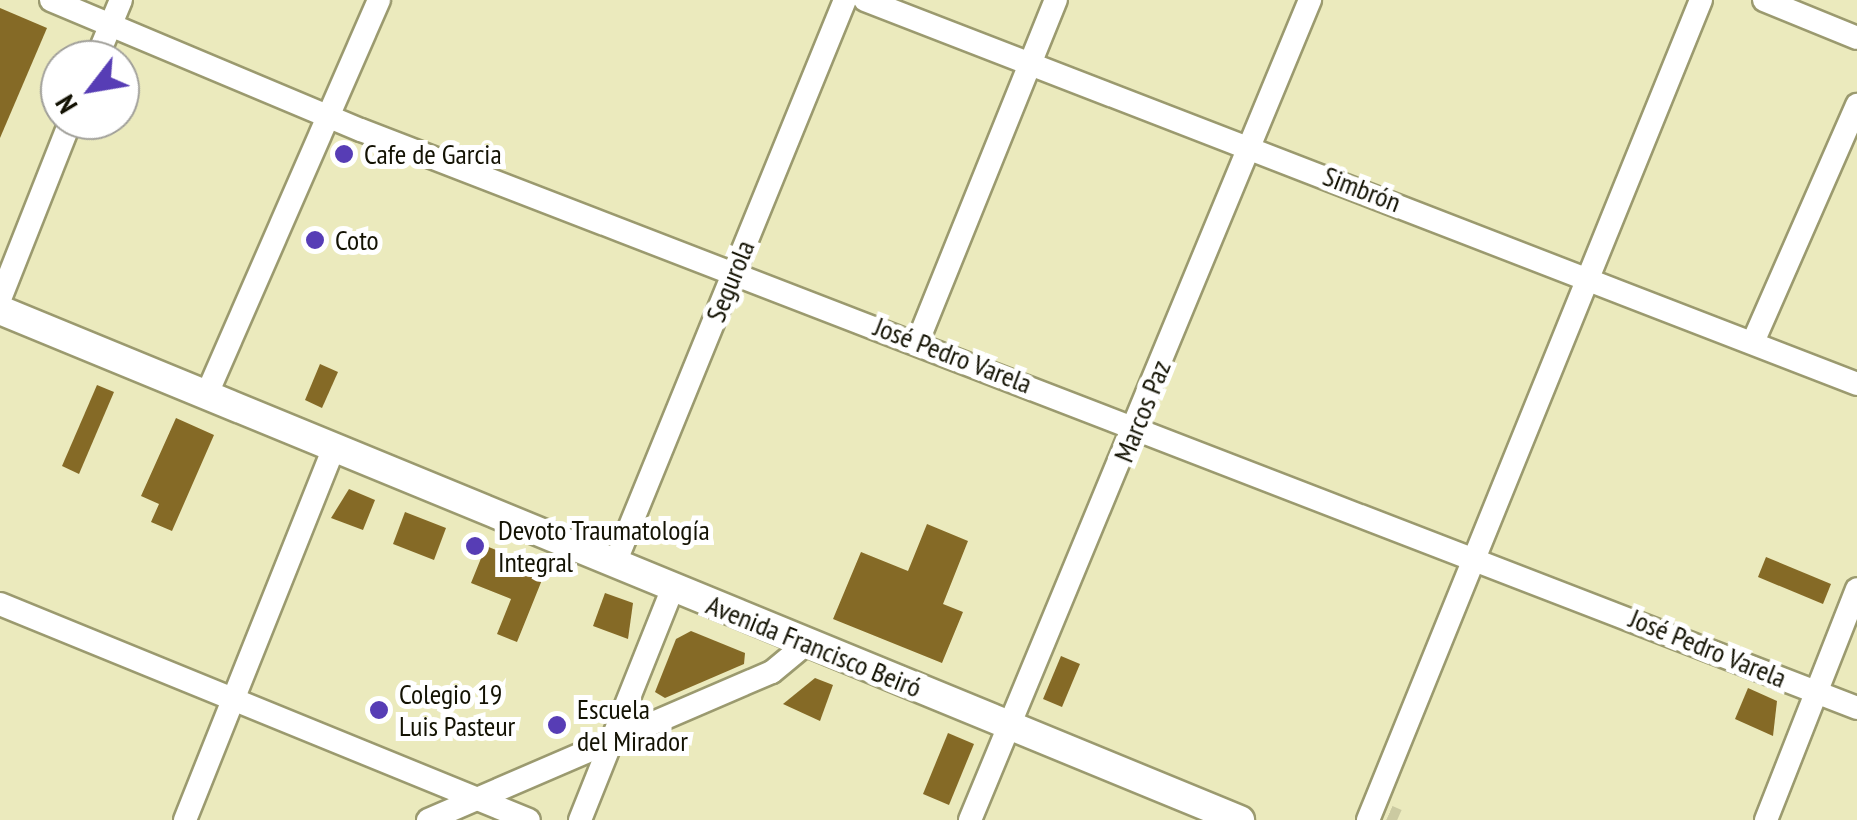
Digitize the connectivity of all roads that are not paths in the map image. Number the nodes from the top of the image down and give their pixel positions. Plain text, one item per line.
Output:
1 (50, 0) edge
2 (121, 0) edge
3 (379, 0) edge
4 (845, 0) edge
5 (865, 0) edge
6 (1056, 0) edge
7 (1310, 0) edge
8 (1701, 0) edge
9 (1764, 0) edge
10 (110, 26) junction
11 (1857, 38) edge
12 (104, 40) edge
13 (1028, 63) junction
14 (1857, 106) edge
15 (328, 116) junction
16 (64, 140) edge
17 (1249, 145) junction
18 (734, 272) junction
19 (1584, 276) junction
20 (0, 298) edge
21 (0, 310) edge
22 (918, 341) junction
23 (1754, 342) junction
24 (1857, 384) edge
25 (206, 396) junction
26 (1137, 424) junction
27 (334, 448) junction
28 (1474, 552) junction
29 (615, 563) junction
30 (672, 588) junction
31 (1857, 589) edge
32 (0, 604) edge
33 (807, 643) junction
34 (631, 689) junction
35 (1817, 693) junction
36 (236, 699) junction
37 (1857, 708) edge
38 (664, 721) junction
39 (1010, 726) junction
40 (609, 746) junction
41 (477, 800) junction
42 (1376, 815) edge
43 (185, 820) edge
44 (428, 820) edge
45 (528, 820) edge
46 (580, 820) edge
47 (970, 820) edge
48 (1240, 820) edge
49 (1766, 820) edge

1 - 10 street, José Pedro Varela
2 - 10 street
3 - 15 street
4 - 18 street, Segurola
5 - 13 street, Simbrón
6 - 13 street
7 - 17 street, Marcos Paz
8 - 19 street
9 - 11 street
10 - 12 street
10 - 15 street, José Pedro Varela
13 - 17 street, Simbrón
13 - 22 street
14 - 23 street
15 - 18 street, José Pedro Varela
15 - 25 street
16 - 20 street
17 - 19 street, Simbrón
17 - 26 street, Marcos Paz
18 - 22 street, José Pedro Varela
18 - 29 street, Segurola
19 - 23 street, Simbrón
19 - 28 street
21 - 25 main road, Avenida Francisco Beiró
22 - 26 street, José Pedro Varela
23 - 24 street, Simbrón
25 - 27 main road, Avenida Francisco Beiró
26 - 28 street, José Pedro Varela
26 - 39 street, Marcos Paz
27 - 29 main road, Avenida Francisco Beiró
27 - 36 street
28 - 35 street, José Pedro Varela
28 - 42 street
29 - 30 main road, Avenida Francisco Beiró
30 - 33 main road, Avenida Francisco Beiró
30 - 34 street
31 - 35 street
32 - 36 street
33 - 38 street
33 - 39 main road, Avenida Francisco Beiró
34 - 38 street
34 - 40 street
35 - 37 street, José Pedro Varela
35 - 49 street
36 - 41 street
36 - 43 street
38 - 40 street
39 - 47 street, Marcos Paz
39 - 48 main road, Avenida Francisco Beiró
40 - 41 street
40 - 46 street
41 - 44 street
41 - 45 street

